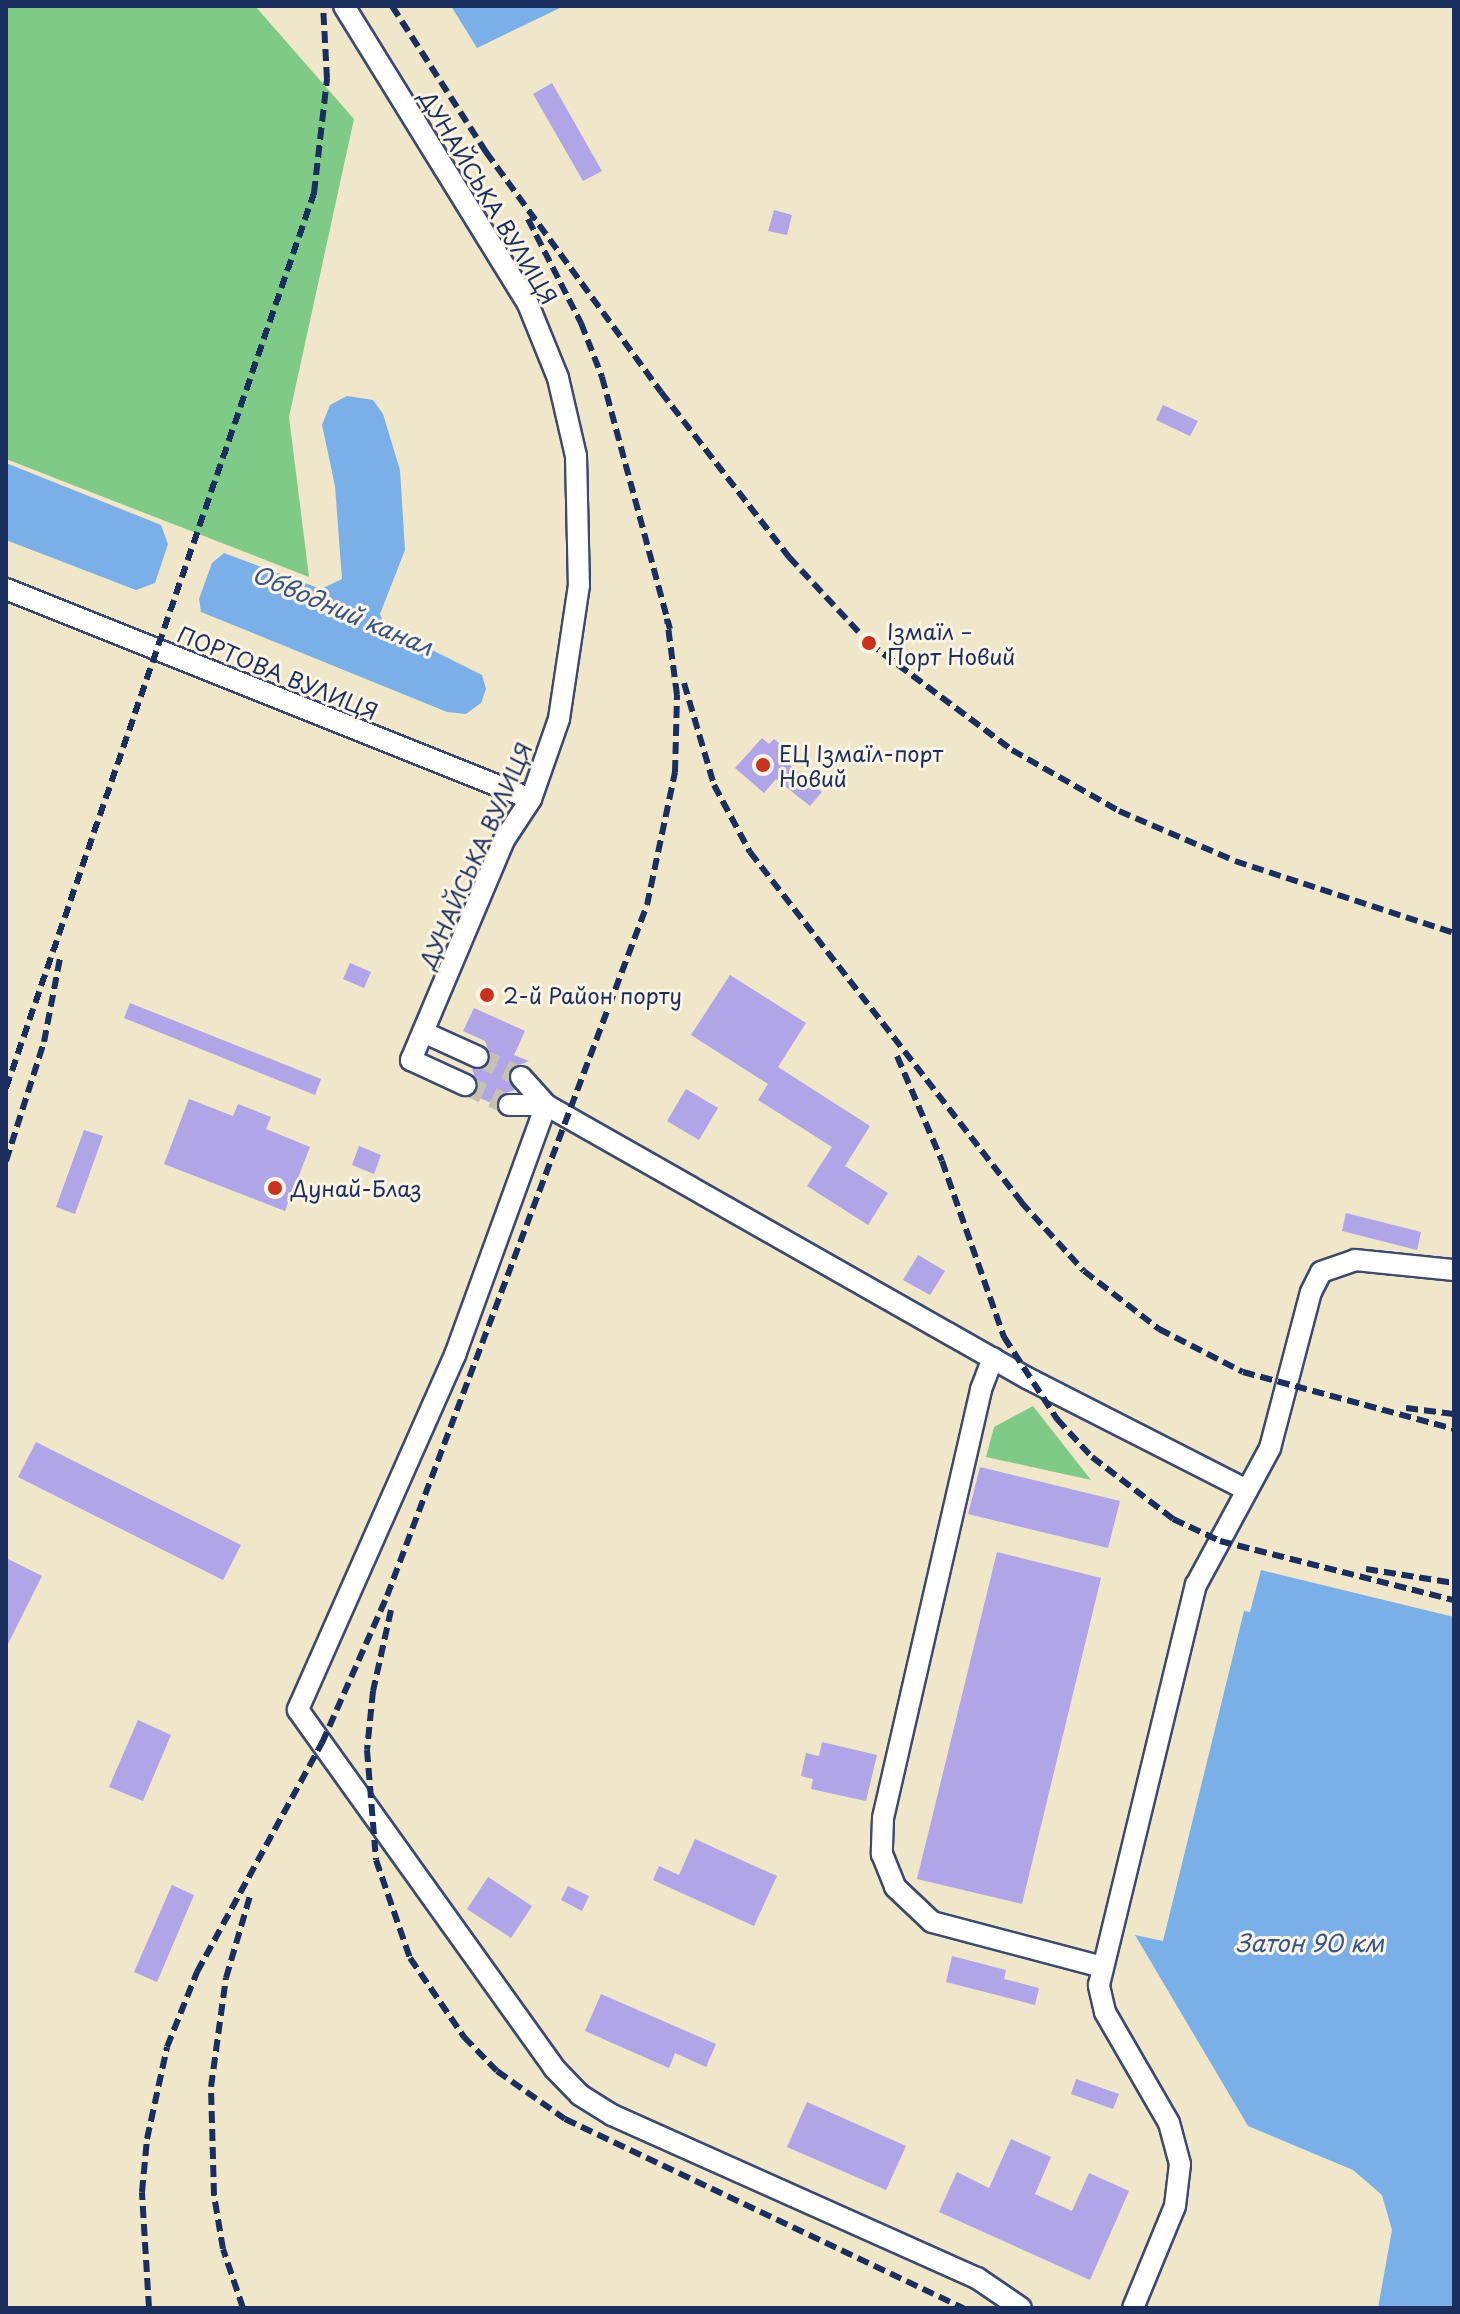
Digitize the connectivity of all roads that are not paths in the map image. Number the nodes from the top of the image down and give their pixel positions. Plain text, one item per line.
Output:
1 (344, 6) edge
2 (6, 589) edge
3 (531, 799) junction
4 (423, 1032) junction
5 (478, 1057) tunnel mouth
6 (521, 1077) tunnel mouth
7 (465, 1085) tunnel mouth
8 (509, 1105) tunnel mouth
9 (546, 1105) junction
10 (1454, 1270) edge
11 (993, 1358) junction
12 (1247, 1490) junction
13 (1102, 1967) junction
14 (1021, 2308) edge
15 (1133, 2308) edge

1 - 3 street, ДУНАЙСЬКА ВУЛИЦЯ
2 - 3 street, ПОРТОВА ВУЛИЦЯ
3 - 4 street, ДУНАЙСЬКА ВУЛИЦЯ
4 - 5 street
4 - 7 street, ДУНАЙСЬКА ВУЛИЦЯ
6 - 9 street
8 - 9 street
9 - 11 street
9 - 14 street
10 - 12 street
11 - 12 street
11 - 13 street
12 - 13 street
13 - 15 street

